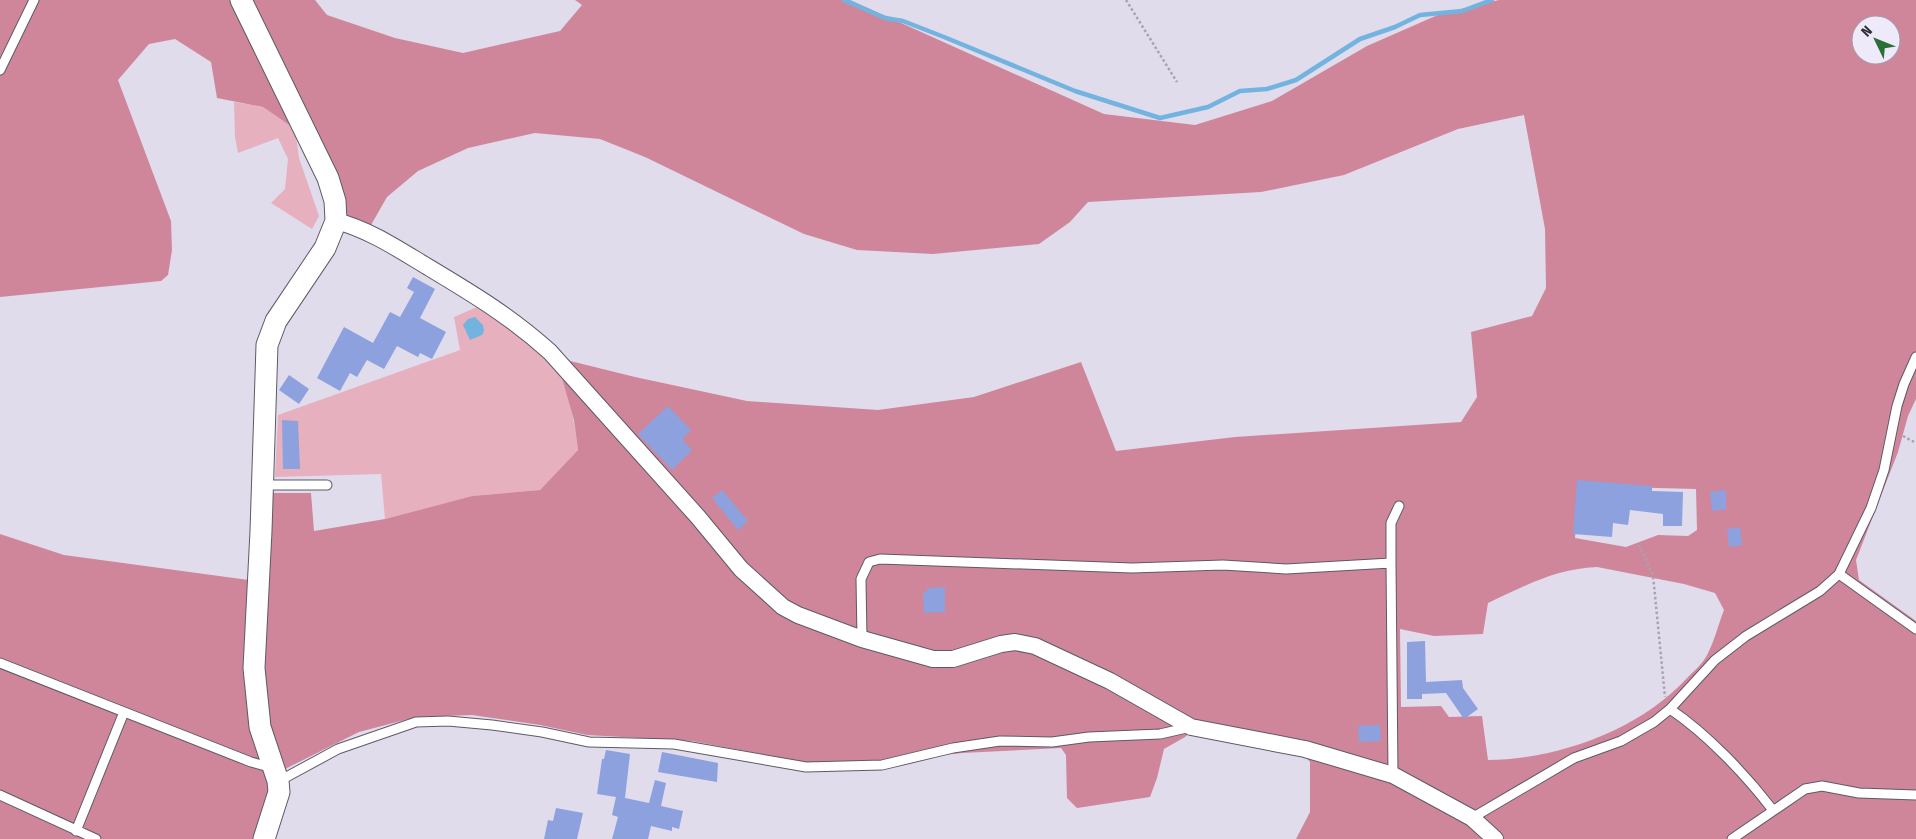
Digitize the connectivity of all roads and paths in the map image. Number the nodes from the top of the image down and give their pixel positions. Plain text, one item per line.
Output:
1 (34, 0) edge
2 (241, 0) edge
3 (1126, 0) edge
4 (0, 70) edge
5 (1177, 82) dead end
6 (336, 221) junction
7 (1916, 357) edge
8 (263, 485) junction
9 (327, 485) dead end
10 (1399, 506) dead end
11 (1639, 545) dead end
12 (1391, 563) junction
13 (1838, 574) junction
14 (1916, 628) edge
15 (862, 639) junction
16 (0, 663) edge
17 (1669, 710) junction
18 (124, 712) junction
19 (1191, 726) junction
20 (276, 775) junction
21 (1393, 775) junction
22 (0, 795) edge
23 (1916, 795) edge
24 (1772, 809) junction
25 (1472, 818) junction
26 (76, 831) junction
27 (96, 839) edge
28 (264, 839) edge
29 (1495, 839) edge
30 (1732, 839) edge

1 - 4 lane
2 - 6 street
3 - 5 path
6 - 8 street
6 - 15 street
7 - 13 lane
8 - 9 lane
8 - 20 street
10 - 12 lane
11 - 17 path
12 - 15 lane
12 - 21 lane
13 - 14 lane
13 - 17 lane
15 - 19 street
16 - 18 lane
17 - 24 lane
17 - 25 lane
18 - 20 lane
18 - 26 lane
19 - 20 lane
19 - 21 street
20 - 28 street
21 - 25 street
22 - 26 lane
23 - 24 lane
24 - 30 lane
25 - 29 street
26 - 27 lane

